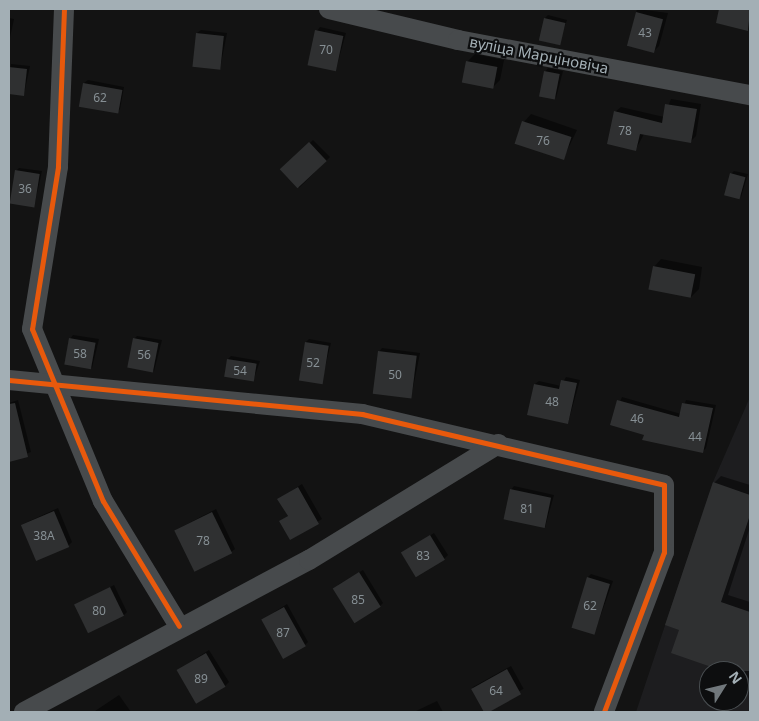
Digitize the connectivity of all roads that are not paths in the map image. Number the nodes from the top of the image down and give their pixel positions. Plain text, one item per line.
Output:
1 (64, 9) edge
2 (329, 9) edge
3 (750, 95) edge
4 (9, 380) edge
5 (52, 384) junction
6 (498, 444) junction
7 (179, 626) junction
8 (24, 712) edge
9 (604, 712) edge

1 - 5 street
2 - 3 street, вуліца Марціновіча
4 - 5 street
5 - 6 street
5 - 7 street
6 - 7 street
6 - 9 street
7 - 8 street

